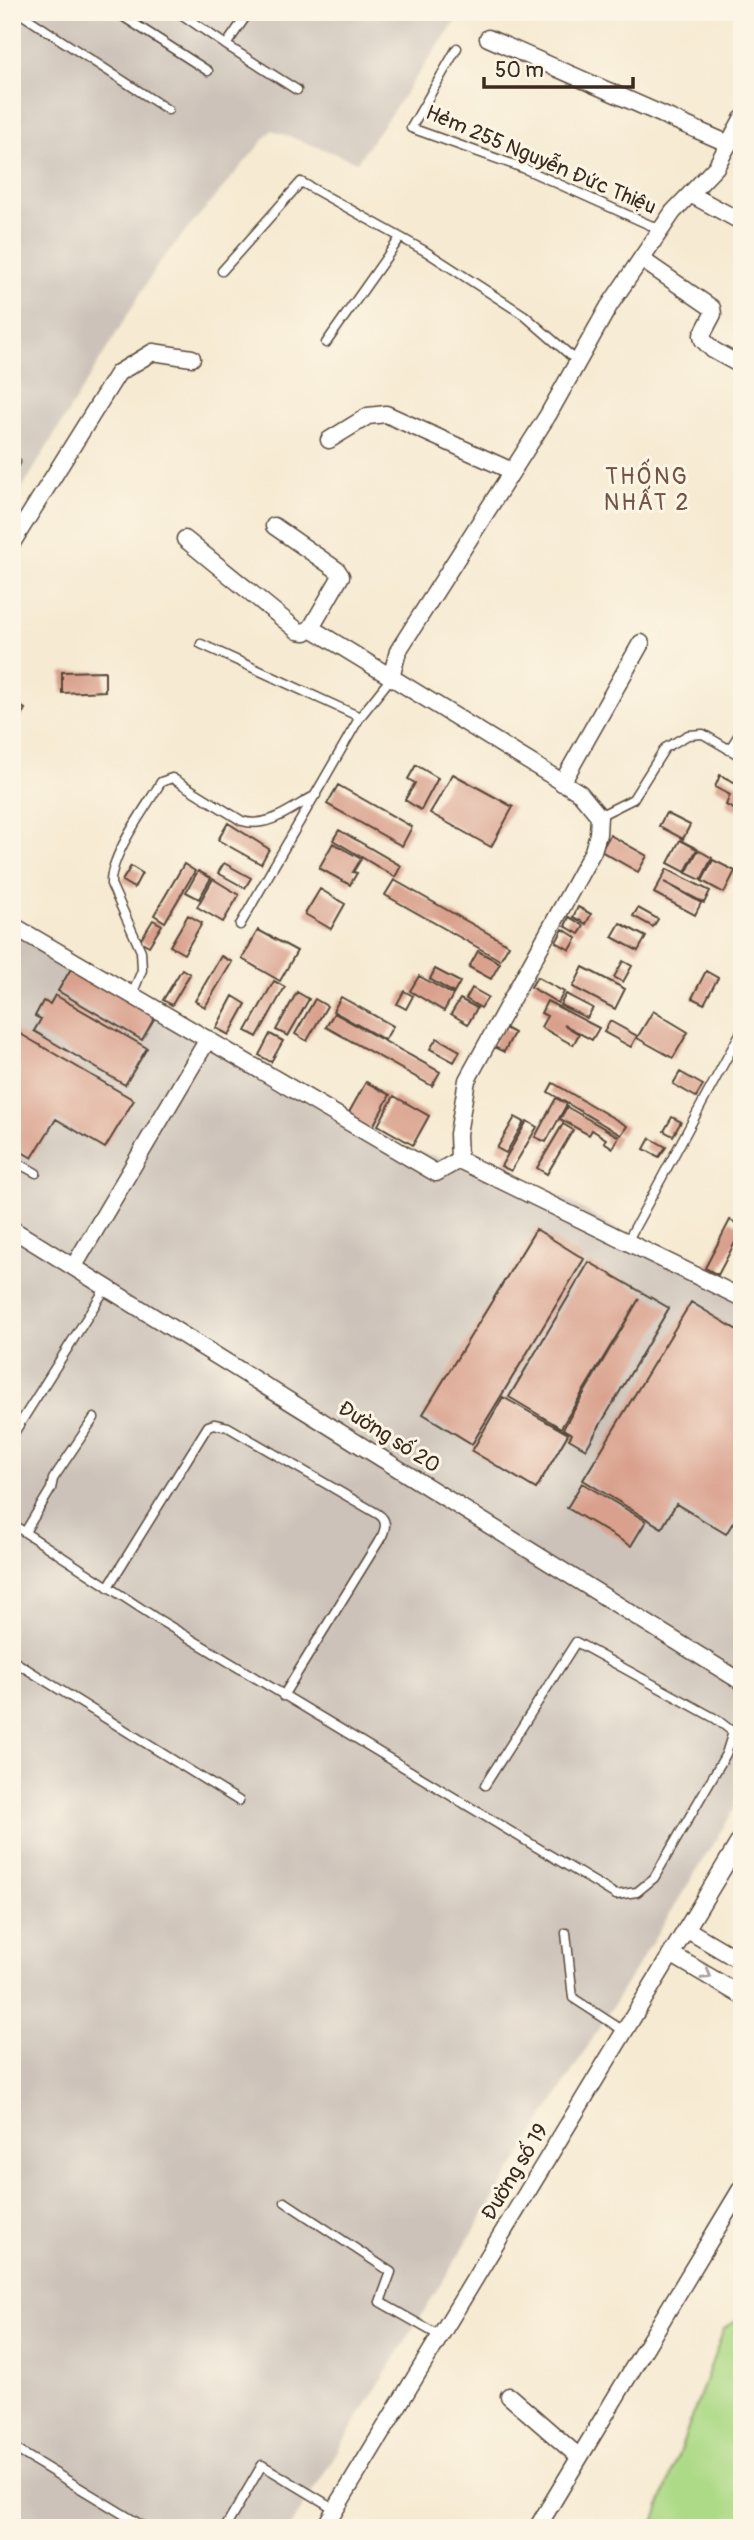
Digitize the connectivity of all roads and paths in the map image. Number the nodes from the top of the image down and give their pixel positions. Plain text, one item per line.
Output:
1 (18, 12) edge
2 (116, 12) edge
3 (177, 12) edge
4 (248, 12) edge
5 (488, 38) dead end
6 (226, 45) junction
7 (457, 48) dead end
8 (208, 71) dead end
9 (297, 90) dead end
10 (168, 110) dead end
11 (742, 119) edge
12 (729, 144) junction
13 (691, 194) junction
14 (742, 222) edge
15 (661, 230) junction
16 (400, 238) junction
17 (641, 259) junction
18 (222, 271) dead end
19 (326, 343) dead end
20 (192, 358) dead end
21 (578, 362) junction
22 (742, 366) edge
23 (329, 440) dead end
24 (512, 471) junction
25 (274, 526) dead end
26 (185, 539) dead end
27 (12, 543) edge
28 (311, 628) junction
29 (641, 643) dead end
30 (201, 644) dead end
31 (391, 678) junction
32 (360, 717) junction
33 (742, 730) edge
34 (729, 750) junction
35 (742, 757) edge
36 (562, 783) junction
37 (316, 795) junction
38 (599, 816) junction
39 (12, 925) edge
40 (240, 925) dead end
41 (132, 995) junction
42 (742, 1030) edge
43 (208, 1039) junction
44 (12, 1160) edge
45 (459, 1160) junction
46 (36, 1173) dead end
47 (12, 1229) edge
48 (628, 1240) junction
49 (74, 1266) junction
50 (107, 1286) junction
51 (742, 1298) edge
52 (94, 1418) dead end
53 (12, 1436) edge
54 (12, 1524) edge
55 (25, 1532) junction
56 (108, 1587) junction
57 (12, 1660) edge
58 (742, 1682) edge
59 (283, 1696) junction
60 (485, 1785) dead end
61 (239, 1801) dead end
62 (742, 1837) edge
63 (686, 1929) junction
64 (566, 1933) dead end
65 (671, 1954) junction
66 (742, 1962) edge
67 (742, 1996) edge
68 (624, 2031) junction
69 (742, 2187) edge
70 (285, 2202) dead end
71 (440, 2336) junction
72 (509, 2396) dead end
73 (12, 2447) edge
74 (579, 2457) junction
75 (335, 2509) junction
76 (146, 2528) edge
77 (225, 2528) edge
78 (324, 2528) edge
79 (537, 2528) edge

1 - 10 lane
2 - 8 lane
3 - 6 lane
4 - 6 lane
5 - 12 street
6 - 9 lane
7 - 15 lane, Hẻm 255 Nguyễn Đức Thiệu
11 - 12 street
12 - 13 street
13 - 14 street
13 - 15 street
15 - 17 street
16 - 18 lane
16 - 19 lane
16 - 21 lane
17 - 21 street
17 - 22 street
20 - 27 street
21 - 24 street
23 - 24 street
24 - 31 street
25 - 28 street
26 - 28 street
28 - 31 street
29 - 36 street
30 - 32 lane
31 - 32 lane
31 - 36 street
32 - 37 lane
33 - 34 lane
34 - 35 lane
34 - 38 lane
36 - 38 street
37 - 40 lane
37 - 41 lane
38 - 45 street
39 - 41 street
41 - 43 street
42 - 48 lane
43 - 45 street
43 - 49 street
44 - 46 lane
45 - 48 street
47 - 49 street, Đường số 20
48 - 51 street
49 - 50 street, Đường số 20
50 - 53 lane
50 - 58 street, Đường số 20
52 - 55 lane
54 - 55 lane
55 - 56 lane
56 - 59 lane
56 - 59 lane
57 - 61 lane
59 - 60 lane
62 - 63 street, Đường số 19
63 - 65 street, Đường số 19
63 - 66 street
64 - 68 lane
65 -> 67 street
65 - 68 street, Đường số 19
68 - 71 street, Đường số 19
69 - 74 street
70 - 71 lane
71 - 75 street, Đường số 19
72 - 74 street
73 - 76 lane
74 - 79 street
75 - 77 lane
75 - 78 street, Đường số 19

